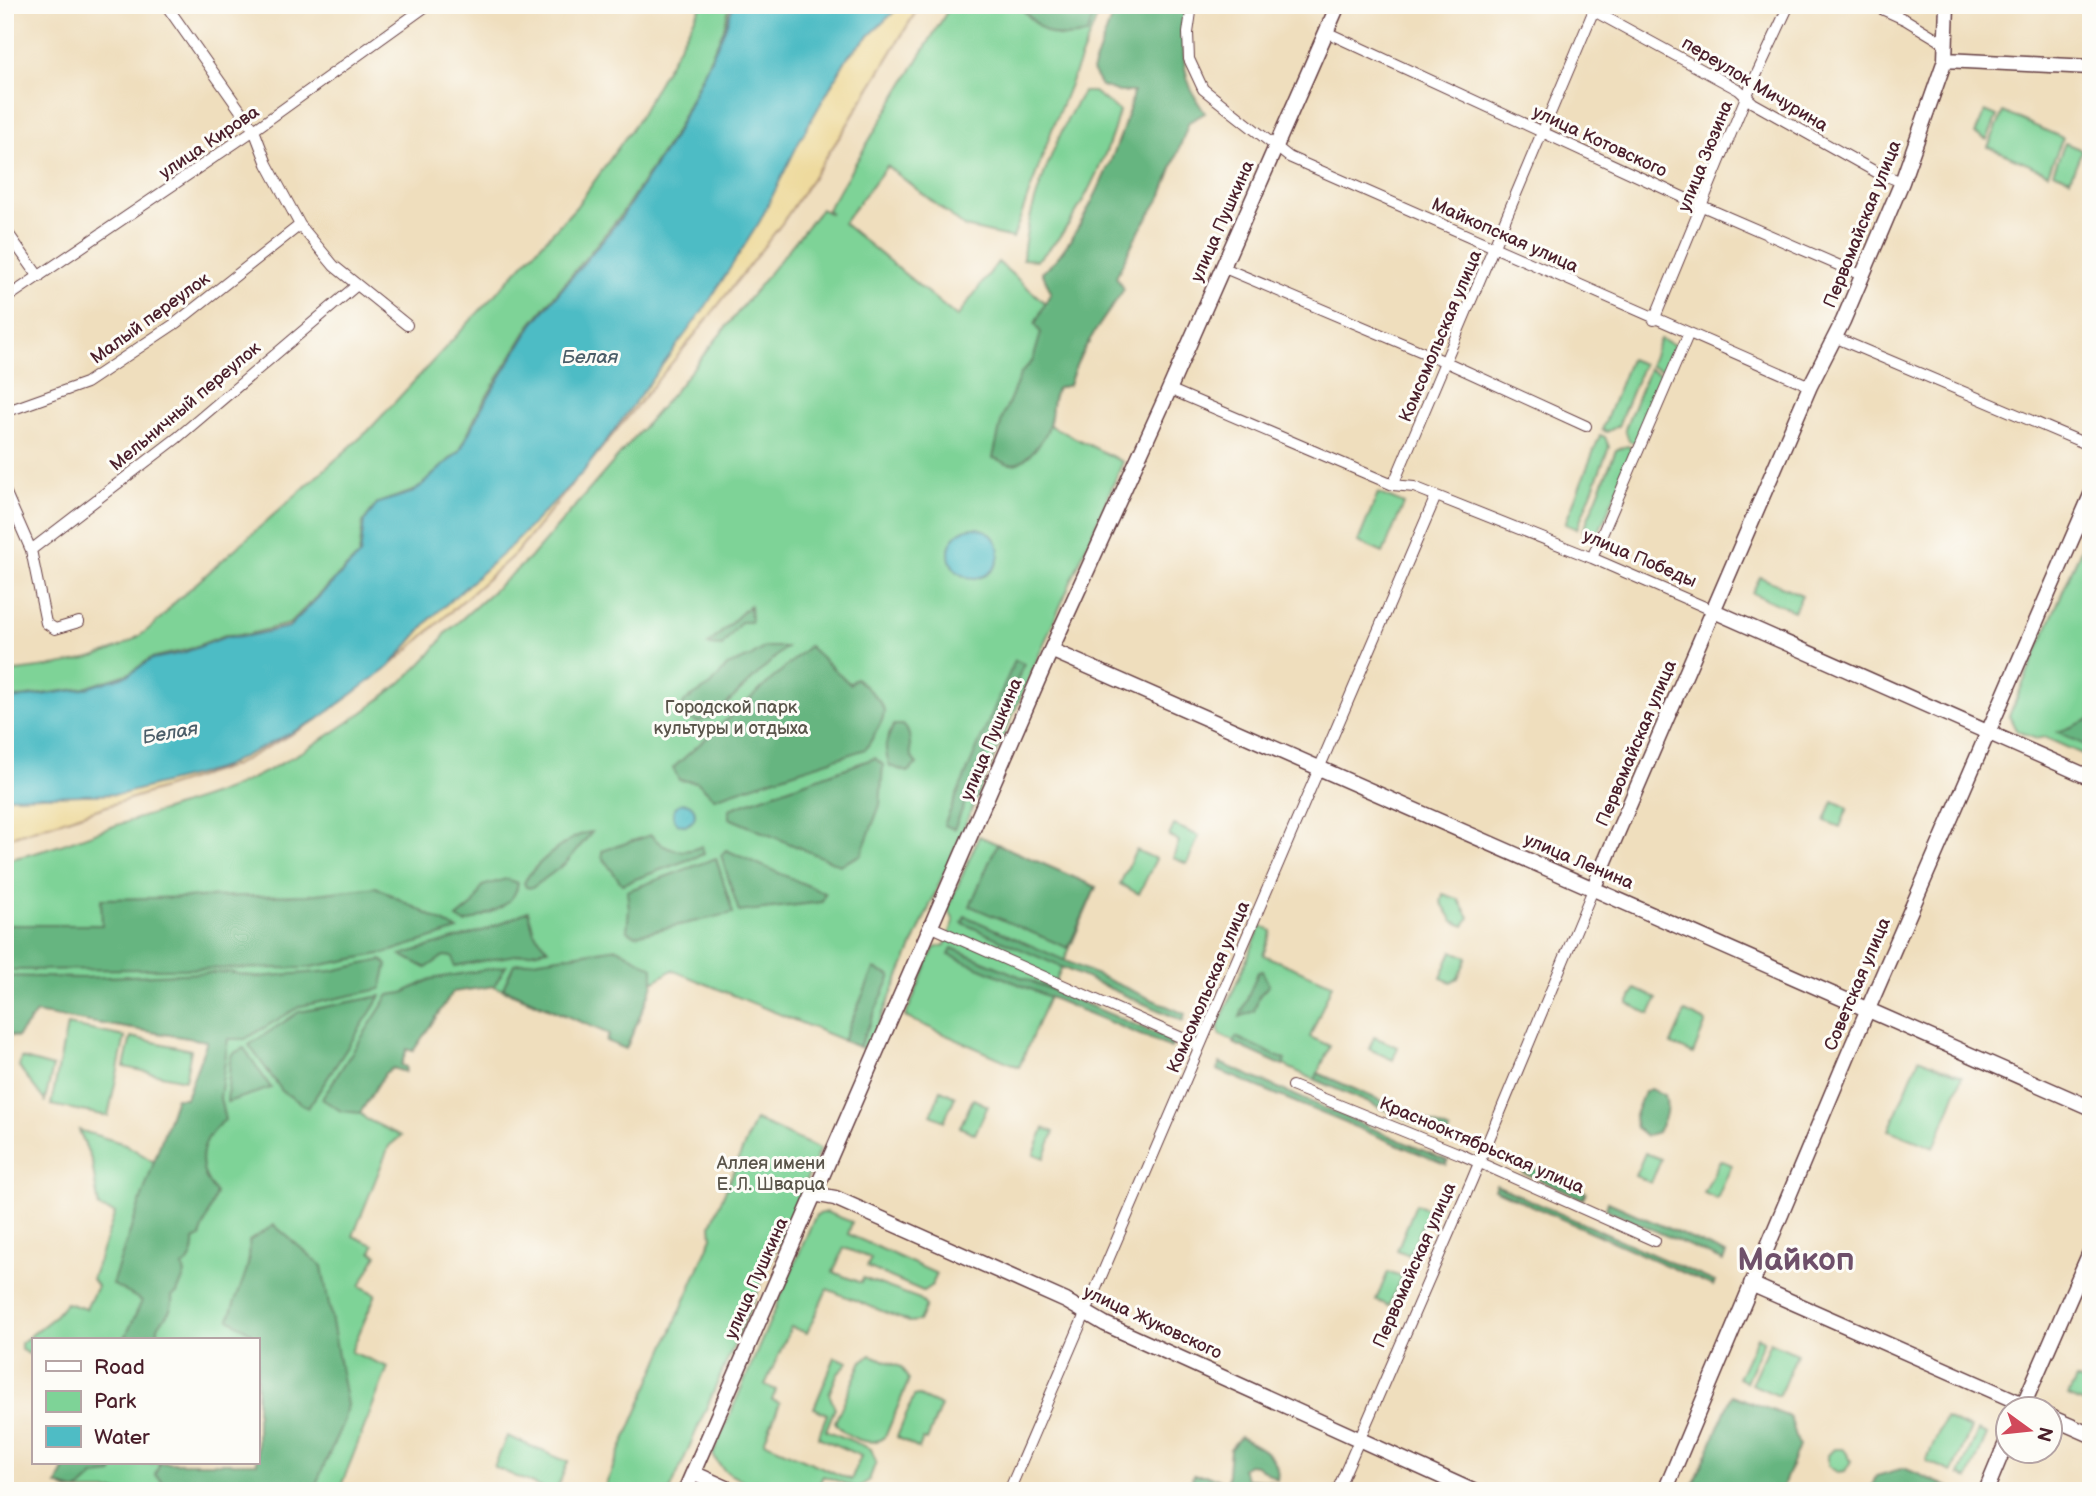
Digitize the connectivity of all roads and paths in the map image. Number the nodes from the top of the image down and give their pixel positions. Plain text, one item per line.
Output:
1 (166, 5) edge
2 (428, 5) edge
3 (1192, 5) edge
4 (1338, 5) edge
5 (1789, 5) edge
6 (1873, 5) edge
7 (1947, 5) edge
8 (1595, 8) edge
9 (1326, 32) junction
10 (1944, 43) junction
11 (1945, 60) junction
12 (2091, 67) edge
13 (1746, 97) junction
14 (254, 130) junction
15 (1541, 131) junction
16 (1275, 148) junction
17 (1902, 182) junction
18 (1702, 206) junction
19 (300, 225) junction
20 (5, 229) edge
21 (1495, 247) junction
22 (1222, 267) junction
23 (1861, 275) junction
24 (40, 277) junction
25 (357, 285) junction
26 (5, 299) edge
27 (1654, 320) junction
28 (407, 325) dead end
29 (1688, 335) junction
30 (1834, 337) junction
31 (1446, 362) junction
32 (1810, 386) junction
33 (1169, 389) junction
34 (5, 411) edge
35 (1586, 426) dead end
36 (2091, 446) edge
37 (1393, 485) junction
38 (5, 491) edge
39 (2091, 495) edge
40 (1436, 496) junction
41 (31, 550) junction
42 (1592, 558) junction
43 (1714, 611) junction
44 (79, 622) dead end
45 (1051, 650) junction
46 (1988, 732) junction
47 (1320, 767) junction
48 (2091, 778) edge
49 (1594, 887) junction
50 (937, 929) junction
51 (1867, 1009) junction
52 (1200, 1046) junction
53 (1292, 1086) dead end
54 (2091, 1108) edge
55 (1479, 1163) junction
56 (814, 1194) junction
57 (1655, 1241) dead end
58 (2091, 1250) edge
59 (1751, 1284) junction
60 (1084, 1315) junction
61 (1997, 1394) edge
62 (2031, 1394) edge
63 (2064, 1423) edge
64 (2091, 1435) edge
65 (1359, 1438) junction
66 (1997, 1464) edge
67 (692, 1473) junction
68 (5, 1488) edge
69 (12, 1491) edge
70 (685, 1491) edge
71 (733, 1491) edge
72 (1009, 1491) edge
73 (1337, 1491) edge
74 (1472, 1491) edge
75 (1665, 1491) edge
76 (1986, 1491) edge

1 - 14 street
2 - 14 street, улица Кирова
3 - 16 street, Майкопская улица
4 - 9 street, улица Пушкина
5 - 13 street, улица Зюзина
6 - 10 street
7 - 10 street, Первомайская улица
8 - 13 street, переулок Мичурина
8 - 15 street, Комсомольская улица
9 - 15 street, улица Котовского
9 - 16 street, улица Пушкина
10 - 11 street, Первомайская улица
11 - 12 street
11 - 17 street, Первомайская улица
13 - 17 street, переулок Мичурина
13 - 18 street, улица Зюзина
14 - 19 street
14 - 24 street, улица Кирова
15 - 18 street, улица Котовского
15 - 21 street, Комсомольская улица
16 - 21 street, Майкопская улица
16 - 22 street, улица Пушкина
17 - 23 street, Первомайская улица
18 - 23 street, улица Котовского
18 - 27 street, улица Зюзина
19 - 25 street
19 - 34 street, Малый переулок
20 - 24 street
21 - 27 street, Майкопская улица
21 - 31 street, Комсомольская улица
22 - 31 street
22 - 33 street, улица Пушкина
23 - 30 street, Первомайская улица
24 - 26 street, улица Кирова
25 - 28 street
25 - 41 street, Мельничный переулок
27 - 29 street, Майкопская улица
29 - 32 street, Майкопская улица
29 - 42 street
30 - 32 street, Первомайская улица
30 - 36 street
31 - 35 street
31 - 37 street, Комсомольская улица
32 - 43 street, Первомайская улица
33 - 37 street, улица Победы
33 - 45 street, улица Пушкина
37 - 40 street, улица Победы
38 - 41 street
39 - 46 street, Советская улица
40 - 42 street, улица Победы
40 - 47 street, Комсомольская улица
41 - 44 street
42 - 43 street, улица Победы
43 - 46 street, улица Победы
43 - 49 street, Первомайская улица
45 - 47 street, улица Ленина
45 - 50 street, улица Пушкина
46 - 48 street, улица Победы
46 - 51 street, Советская улица
47 - 49 street, улица Ленина
47 - 52 street, Комсомольская улица
49 - 51 street, улица Ленина
49 - 55 street, Первомайская улица
50 - 52 street
50 - 56 street, улица Пушкина
51 - 54 street, улица Ленина
51 - 59 street, Советская улица
52 - 60 street, Комсомольская улица
53 - 55 street, Краснооктябрьская улица
55 - 57 street, Краснооктябрьская улица
55 - 65 street, Первомайская улица
56 - 60 street, улица Жуковского
56 - 67 street, улица Пушкина
58 - 62 street
59 - 61 street
59 - 75 street, Советская улица
60 - 65 street, улица Жуковского
60 - 72 street, Комсомольская улица
63 - 64 street
65 - 73 street, Первомайская улица
65 - 74 street, улица Жуковского
66 - 76 street
67 - 70 street, улица Пушкина
67 - 71 street
68 - 69 main road

